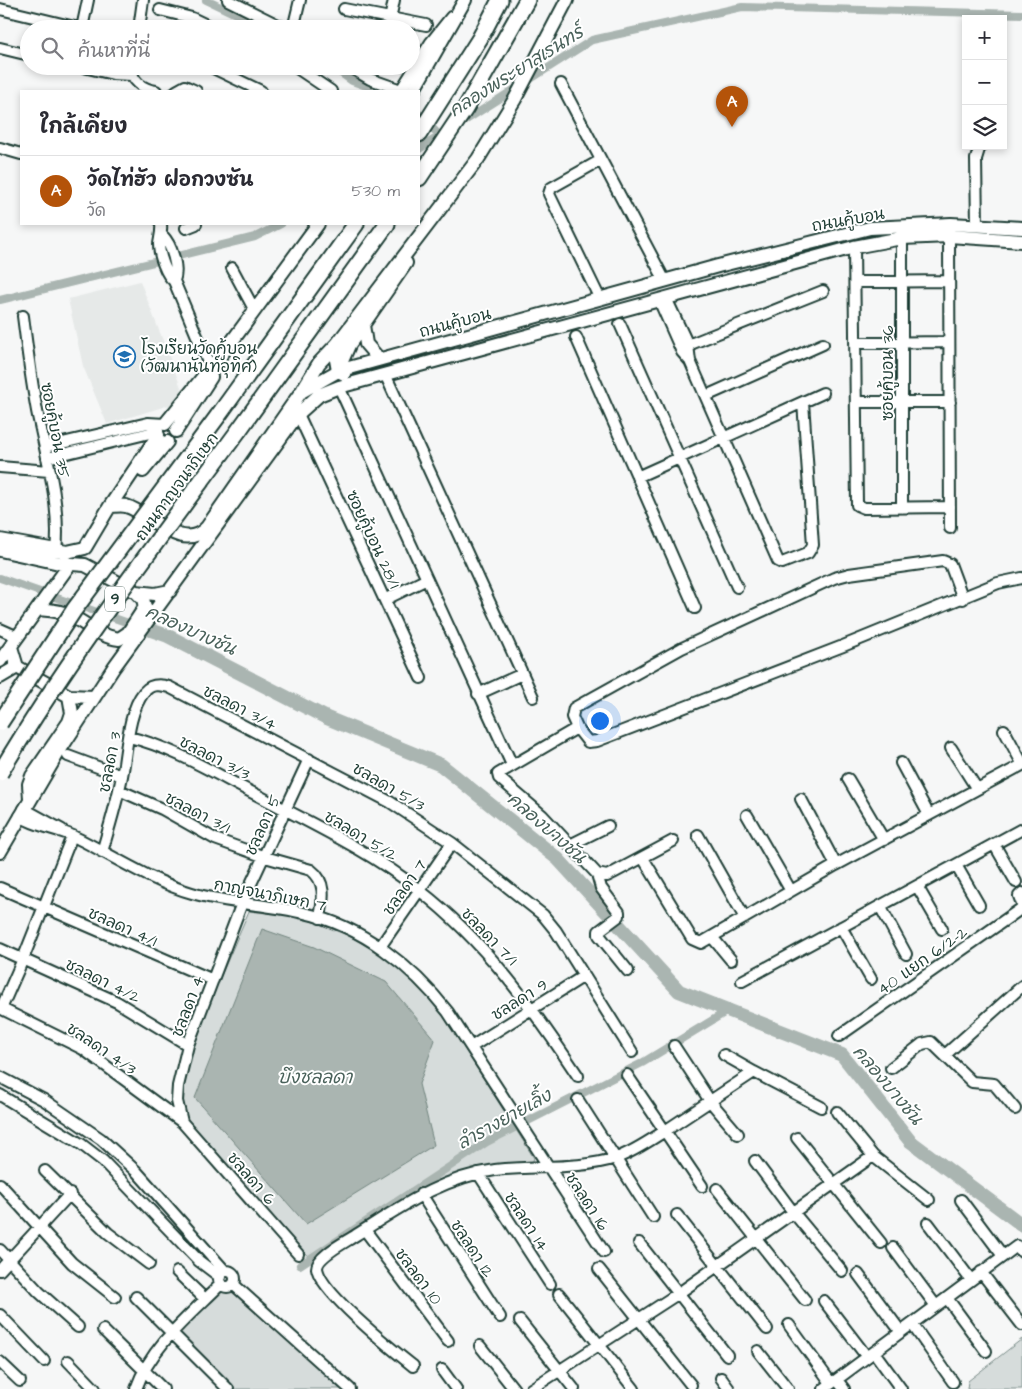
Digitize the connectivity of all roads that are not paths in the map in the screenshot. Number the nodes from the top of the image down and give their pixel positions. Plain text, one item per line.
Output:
1 (88, 0) edge
2 (143, 0) edge
3 (228, 0) edge
4 (300, 0) edge
5 (394, 0) edge
6 (500, 0) edge
7 (527, 0) edge
8 (464, 3) edge
9 (565, 4) edge
10 (0, 8) edge
11 (344, 9) dead end
12 (160, 10) dead end
13 (47, 20) edge
14 (85, 20) edge
15 (140, 20) edge
16 (183, 20) edge
17 (268, 20) edge
18 (295, 20) edge
19 (377, 20) edge
20 (390, 20) edge
21 (420, 25) edge
22 (426, 25) dead end
23 (0, 48) edge
24 (20, 53) edge
25 (420, 64) edge
26 (420, 74) edge
27 (134, 75) edge
28 (228, 75) edge
29 (307, 75) edge
30 (364, 75) edge
31 (414, 75) edge
32 (419, 75) edge
33 (561, 84) dead end
34 (152, 90) edge
35 (178, 90) edge
36 (194, 90) edge
37 (259, 90) edge
38 (330, 90) edge
39 (407, 90) edge
40 (420, 132) edge
41 (0, 148) edge
42 (979, 150) edge
43 (20, 154) edge
44 (601, 160) junction
45 (420, 177) edge
46 (161, 225) edge
47 (317, 225) edge
48 (386, 225) edge
49 (977, 226) junction
50 (354, 227) edge
51 (1022, 228) edge
52 (949, 236) junction
53 (902, 238) junction
54 (1022, 241) edge
55 (854, 247) junction
56 (409, 252) junction
57 (232, 268) dead end
58 (665, 281) junction
59 (855, 282) junction
60 (902, 282) junction
61 (949, 282) junction
62 (823, 291) dead end
63 (600, 299) junction
64 (662, 299) junction
65 (255, 311) junction
66 (23, 316) dead end
67 (620, 324) dead end
68 (363, 325) junction
69 (576, 337) dead end
70 (233, 340) junction
71 (949, 342) junction
72 (855, 343) junction
73 (902, 343) junction
74 (337, 344) junction
75 (823, 344) dead end
76 (688, 345) junction
77 (379, 359) junction
78 (690, 360) junction
79 (210, 367) junction
80 (338, 371) junction
81 (385, 374) junction
82 (360, 381) junction
83 (333, 389) junction
84 (301, 392) junction
85 (824, 392) dead end
86 (706, 396) junction
87 (902, 401) junction
88 (803, 402) junction
89 (856, 402) junction
90 (950, 402) junction
91 (298, 414) junction
92 (165, 432) junction
93 (724, 438) junction
94 (45, 447) junction
95 (47, 458) junction
96 (679, 458) junction
97 (0, 467) edge
98 (49, 471) junction
99 (637, 477) junction
100 (110, 506) junction
101 (126, 506) junction
102 (902, 508) junction
103 (950, 508) junction
104 (950, 528) dead end
105 (184, 537) junction
106 (0, 540) edge
107 (86, 548) junction
108 (0, 550) edge
109 (56, 551) junction
110 (189, 562) junction
111 (85, 565) junction
112 (67, 569) junction
113 (1022, 578) edge
114 (426, 579) junction
115 (737, 587) dead end
116 (170, 591) junction
117 (136, 592) junction
118 (386, 599) junction
119 (963, 599) junction
120 (41, 604) junction
121 (695, 608) dead end
122 (147, 615) junction
123 (0, 629) edge
124 (103, 634) junction
125 (132, 635) junction
126 (15, 642) junction
127 (0, 661) edge
128 (16, 667) junction
129 (114, 667) junction
130 (522, 674) junction
131 (0, 677) edge
132 (421, 678) dead end
133 (156, 684) joint
134 (478, 694) junction
135 (69, 696) junction
136 (94, 697) junction
137 (533, 697) dead end
138 (0, 723) edge
139 (577, 728) junction
140 (1004, 730) dead end
141 (129, 737) junction
142 (951, 748) dead end
143 (68, 756) dead end
144 (309, 759) junction
145 (901, 763) dead end
146 (1022, 764) edge
147 (512, 765) junction
148 (0, 773) edge
149 (122, 776) junction
150 (848, 779) dead end
151 (119, 790) junction
152 (977, 790) junction
153 (801, 799) dead end
154 (25, 808) junction
155 (285, 810) junction
156 (747, 815) dead end
157 (929, 815) junction
158 (608, 826) dead end
159 (1022, 829) edge
160 (68, 834) junction
161 (698, 835) dead end
162 (884, 840) junction
163 (673, 841) dead end
164 (452, 844) junction
165 (994, 844) junction
166 (570, 845) junction
167 (0, 852) edge
168 (102, 852) junction
169 (265, 857) junction
170 (643, 858) junction
171 (836, 865) junction
172 (956, 865) junction
173 (597, 874) junction
174 (1016, 882) dead end
175 (917, 886) junction
176 (0, 888) edge
177 (420, 890) junction
178 (791, 891) junction
179 (1022, 893) edge
180 (242, 903) junction
181 (1022, 904) edge
182 (979, 905) dead end
183 (880, 906) junction
184 (45, 907) junction
185 (1022, 908) edge
186 (320, 918) junction
187 (745, 918) junction
188 (841, 927) junction
189 (942, 929) dead end
190 (712, 937) junction
191 (380, 947) junction
192 (0, 949) edge
193 (906, 954) dead end
194 (23, 959) junction
195 (731, 960) dead end
196 (628, 971) dead end
197 (584, 976) junction
198 (213, 980) junction
199 (871, 980) dead end
200 (742, 981) dead end
201 (1022, 986) edge
202 (532, 1008) junction
203 (0, 1009) edge
204 (839, 1036) dead end
205 (188, 1045) junction
206 (674, 1046) dead end
207 (471, 1047) junction
208 (632, 1052) dead end
209 (724, 1055) dead end
210 (945, 1055) junction
211 (892, 1068) dead end
212 (754, 1072) junction
213 (627, 1075) dead end
214 (578, 1076) dead end
215 (0, 1077) edge
216 (0, 1095) edge
217 (578, 1100) dead end
218 (177, 1101) junction
219 (710, 1101) junction
220 (821, 1107) dead end
221 (162, 1108) junction
222 (1015, 1109) dead end
223 (837, 1112) dead end
224 (182, 1122) junction
225 (665, 1131) junction
226 (738, 1134) dead end
227 (797, 1138) dead end
228 (873, 1156) junction
229 (617, 1158) junction
230 (755, 1161) dead end
231 (546, 1166) junction
232 (45, 1171) dead end
233 (478, 1173) junction
234 (0, 1184) edge
235 (833, 1184) junction
236 (702, 1186) dead end
237 (717, 1189) dead end
238 (70, 1194) junction
239 (421, 1194) junction
240 (929, 1200) dead end
241 (961, 1200) dead end
242 (793, 1212) junction
243 (677, 1215) dead end
244 (653, 1217) dead end
245 (928, 1223) dead end
246 (40, 1226) junction
247 (365, 1230) junction
248 (755, 1238) junction
249 (639, 1243) dead end
250 (881, 1244) dead end
251 (893, 1248) dead end
252 (0, 1250) edge
253 (604, 1252) dead end
254 (1022, 1252) edge
255 (298, 1254) dead end
256 (1003, 1256) junction
257 (9, 1260) junction
258 (149, 1264) dead end
259 (715, 1266) junction
260 (599, 1268) dead end
261 (0, 1270) edge
262 (177, 1272) dead end
263 (842, 1272) dead end
264 (981, 1272) junction
265 (858, 1274) dead end
266 (222, 1277) junction
267 (971, 1280) junction
268 (550, 1284) dead end
269 (679, 1293) junction
270 (559, 1294) dead end
271 (115, 1297) dead end
272 (136, 1297) dead end
273 (947, 1298) junction
274 (206, 1300) junction
275 (805, 1300) dead end
276 (824, 1301) dead end
277 (936, 1306) junction
278 (0, 1315) edge
279 (500, 1317) dead end
280 (637, 1319) junction
281 (520, 1321) dead end
282 (912, 1324) junction
283 (789, 1325) dead end
284 (1022, 1325) edge
285 (78, 1327) dead end
286 (767, 1329) dead end
287 (103, 1330) dead end
288 (901, 1332) junction
289 (172, 1333) junction
290 (448, 1341) dead end
291 (597, 1345) junction
292 (480, 1346) dead end
293 (758, 1351) dead end
294 (986, 1351) dead end
295 (727, 1355) dead end
296 (870, 1355) junction
297 (44, 1361) dead end
298 (68, 1361) dead end
299 (0, 1362) edge
300 (413, 1366) dead end
301 (144, 1370) junction
302 (442, 1370) dead end
303 (558, 1371) junction
304 (721, 1378) dead end
305 (20, 1381) dead end
306 (953, 1382) dead end
307 (831, 1384) edge
308 (691, 1385) dead end
309 (95, 1389) edge
310 (136, 1389) edge
311 (163, 1389) edge
312 (228, 1389) edge
313 (350, 1389) edge
314 (456, 1389) edge
315 (514, 1389) edge
316 (531, 1389) edge
317 (574, 1389) edge
318 (634, 1389) edge
319 (729, 1389) edge
320 (788, 1389) edge
321 (844, 1389) edge
322 (901, 1389) edge

1 - 14 street
2 - 15 street
3 - 17 street
4 - 18 street
5 - 20 street
6 - 40 highway
7 - 45 highway
8 - 25 street
8 - 26 main road
9 - 56 main road
10 - 13 street
11 - 19 street
12 - 16 street
21 - 22 street
23 - 24 street
27 - 34 street
28 - 37 street
29 - 38 street
30 - 39 street
31 - 39 street
32 - 39 main road
33 - 44 street
35 - 36 street
41 - 43 street
42 - 49 street
44 - 58 street
44 - 63 street
46 - 79 street
47 - 65 main road
48 - 148 highway, ถนนกาญจนาภิเษก / 9, bridge
49 - 51 main road, ถนนคู้บอน
49 - 58 main road, ถนนคู้บอน
50 - 138 highway, ถนนกาญจนาภิเษก / 9, bridge
52 - 53 main road, ถนนคู้บอน
52 - 54 main road, ถนนคู้บอน
52 - 61 street
53 - 55 main road, ถนนคู้บอน
53 - 60 street, ซอยคู้บอน 36
55 - 59 street
55 - 64 main road, ถนนคู้บอน
56 - 68 main road
56 - 74 main road
57 - 65 street
58 - 63 main road, ถนนคู้บอน
59 - 60 street
59 - 72 street
60 - 61 street
60 - 73 street, ซอยคู้บอน 36
61 - 71 street
62 - 76 street
63 - 77 main road, ถนนคู้บอน
64 - 76 street
64 - 78 street
64 - 81 main road, ถนนคู้บอน
65 - 70 main road
66 - 94 street, ซอยคู้บอน 35
67 - 96 street
68 - 77 main road
68 - 80 main road
69 - 99 street
70 - 79 main road
70 - 92 main road
71 - 73 street
71 - 90 street
72 - 73 street
72 - 89 street
73 - 87 street, ซอยคู้บอน 36
74 - 80 main road
74 - 84 main road
75 - 86 street
76 - 78 street
77 - 80 main road, ถนนคู้บอน
78 - 86 street
79 - 92 main road
80 - 82 main road
80 - 83 main road
80 - 84 main road, ถนนคู้บอน
81 - 82 main road, ถนนคู้บอน
81 - 130 street
82 - 83 main road, ถนนคู้บอน
83 - 91 main road, ถนนคู้บอน
83 - 114 street
84 - 105 main road, ถนนคู้บอน
85 - 88 street
86 - 93 street
87 - 89 street
87 - 90 street
87 - 102 street, ซอยคู้บอน 36
88 - 93 street
88 - 93 street
89 - 102 street
90 - 103 street
91 - 110 main road, ถนนคู้บอน
91 - 118 street, ซอยคู้บอน 28/1
92 - 94 street
92 - 95 street
92 - 100 main road
92 - 101 main road
93 - 96 street
94 - 95 street, ซอยคู้บอน 35
95 - 98 street, ซอยคู้บอน 35
96 - 99 street
96 - 115 street
97 - 98 street
98 - 109 street, ซอยคู้บอน 35
99 - 121 street
100 - 101 main road
100 - 107 main road
101 - 105 main road
102 - 103 street
103 - 104 street
105 - 110 main road
106 - 109 main road
107 - 109 main road
107 - 111 main road
108 - 112 main road
110 - 116 main road, ถนนคู้บอน
111 - 112 main road
111 - 117 main road
112 - 120 main road
113 - 119 street
114 - 118 street
114 - 134 street
116 - 117 main road
116 - 122 main road, ถนนคู้บอน
117 - 122 main road
118 - 132 street, ซอยคู้บอน 28/1
119 - 139 street
119 - 139 street
120 - 124 main road
120 - 126 main road
122 - 125 main road, ถนนคู้บอน
123 - 126 street
124 - 125 main road
124 - 129 main road
125 - 129 main road, ถนนคู้บอน
126 - 127 main road
126 - 128 main road
128 - 131 main road
128 - 135 main road
129 - 136 main road
130 - 134 street
130 - 137 street
133 - 141 street, ชลลดา 3
133 - 144 street, ชลลดา 3/4
134 - 147 street
135 - 136 main road
135 - 154 main road
136 - 154 main road
139 - 147 street
140 - 146 street
141 - 149 street, ชลลดา 3
141 - 155 street, ชลลดา 3/3
142 - 152 street
143 - 149 street
144 - 155 street, ชลลดา 5
144 - 164 street, ชลลดา 5/3
145 - 157 street
146 - 152 street
147 - 166 street
149 - 151 street, ชลลดา 3
150 - 162 street
151 - 168 street, ชลลดา 3
151 - 169 street, ชลลดา 3/1
152 - 157 street
153 - 171 street
154 - 160 street, กาญจนาภิเษก 7
154 - 167 main road
155 - 169 street, ชลลดา 5
155 - 177 street, ชลลดา 5/2
156 - 178 street
157 - 162 street
158 - 166 street
159 - 165 street
160 - 168 street, กาญจนาภิเษก 7
160 - 184 street
161 - 187 street
162 - 171 street
163 - 170 street
164 - 177 street, ชลลดา 7
164 - 197 street, ชลลดา 5/3
165 - 172 street
165 - 174 street
166 - 173 street
168 - 180 street, กาญจนาภิเษก 7
169 - 180 street, ชลลดา 5
169 - 186 street, ชลลดา 3/1
170 - 173 street
170 - 190 street
171 - 178 street
172 - 175 street
172 - 182 street
173 - 196 street
175 - 183 street
175 - 189 street
176 - 184 street, ชลลดา 4/1
177 - 191 street, ชลลดา 7
177 - 202 street, ชลลดา 7/1
178 - 187 street
179 - 181 street
180 - 186 street, กาญจนาภิเษก 7
180 - 198 street, ชลลดา 4
183 - 188 street
183 - 193 street
184 - 194 street
184 - 198 street, ชลลดา 4/1
185 - 204 street, 40 แยก 6/2-2
186 - 191 street, กาญจนาภิเษก 7
187 - 190 street
188 - 199 street
188 - 200 street
190 - 195 street
191 - 207 street, กาญจนาภิเษก 7
192 - 194 street, ชลลดา 4/2
194 - 203 street
194 - 205 street, ชลลดา 4/2
197 - 202 street, ชลลดา 9
197 - 208 street, ชลลดา 5/3
198 - 205 street, ชลลดา 4
201 - 210 street
202 - 207 street, ชลลดา 9
202 - 214 street, ชลลดา 7/1
203 - 221 street, ชลลดา 4/3
205 - 218 street, ชลลดา 4
206 - 219 street
207 - 231 street, กาญจนาภิเษก 7
209 - 212 street
210 - 211 street
210 - 222 street
212 - 219 street
212 - 220 street
213 - 225 street
215 - 266 street
216 - 266 street
217 - 229 street
218 - 221 street
218 - 224 street, ชลลดา 4
219 - 225 street
219 - 226 street
221 - 224 street, ชลลดา 4/3
223 - 228 street
224 - 255 street, ชลลดา 6
225 - 229 street
225 - 236 street
227 - 235 street
228 - 235 street
228 - 240 street
229 - 231 street
229 - 244 street
230 - 242 street
231 - 233 street
231 - 253 street, ชลลดา 16
232 - 238 street
233 - 239 street
233 - 268 street, ชลลดา 14
234 - 246 street
235 - 242 street
235 - 250 street
237 - 248 street
238 - 246 street
238 - 258 street
239 - 247 street
239 - 279 street, ชลลดา 12
241 - 256 street
242 - 248 street
242 - 263 street
243 - 259 street
245 - 267 street
246 - 257 street
246 - 271 street
247 - 290 street, ชลลดา 10
247 - 300 street
248 - 259 street
248 - 275 street
249 - 269 street
251 - 277 street
252 - 257 street
254 - 256 street
256 - 264 street
257 - 261 street
257 - 285 street
259 - 269 street
259 - 286 street
260 - 280 street
262 - 274 street
264 - 267 street
264 - 284 street
265 - 288 street
266 - 274 street
266 - 313 street
267 - 273 street
269 - 280 street
269 - 295 street
270 - 291 street
272 - 289 street
273 - 277 street
273 - 294 street
274 - 289 street
276 - 296 street
277 - 282 street
278 - 297 street
280 - 291 street
280 - 308 street
281 - 303 street
282 - 288 street
282 - 306 street
283 - 307 street
287 - 301 street
288 - 296 street
289 - 301 street
289 - 312 street
291 - 303 street
291 - 318 street
292 - 315 street
293 - 320 street
296 - 307 street
296 - 322 street
298 - 309 street
299 - 305 street
301 - 310 street
301 - 311 street
302 - 314 street
303 - 316 street
303 - 317 street
304 - 319 street
307 - 321 street

